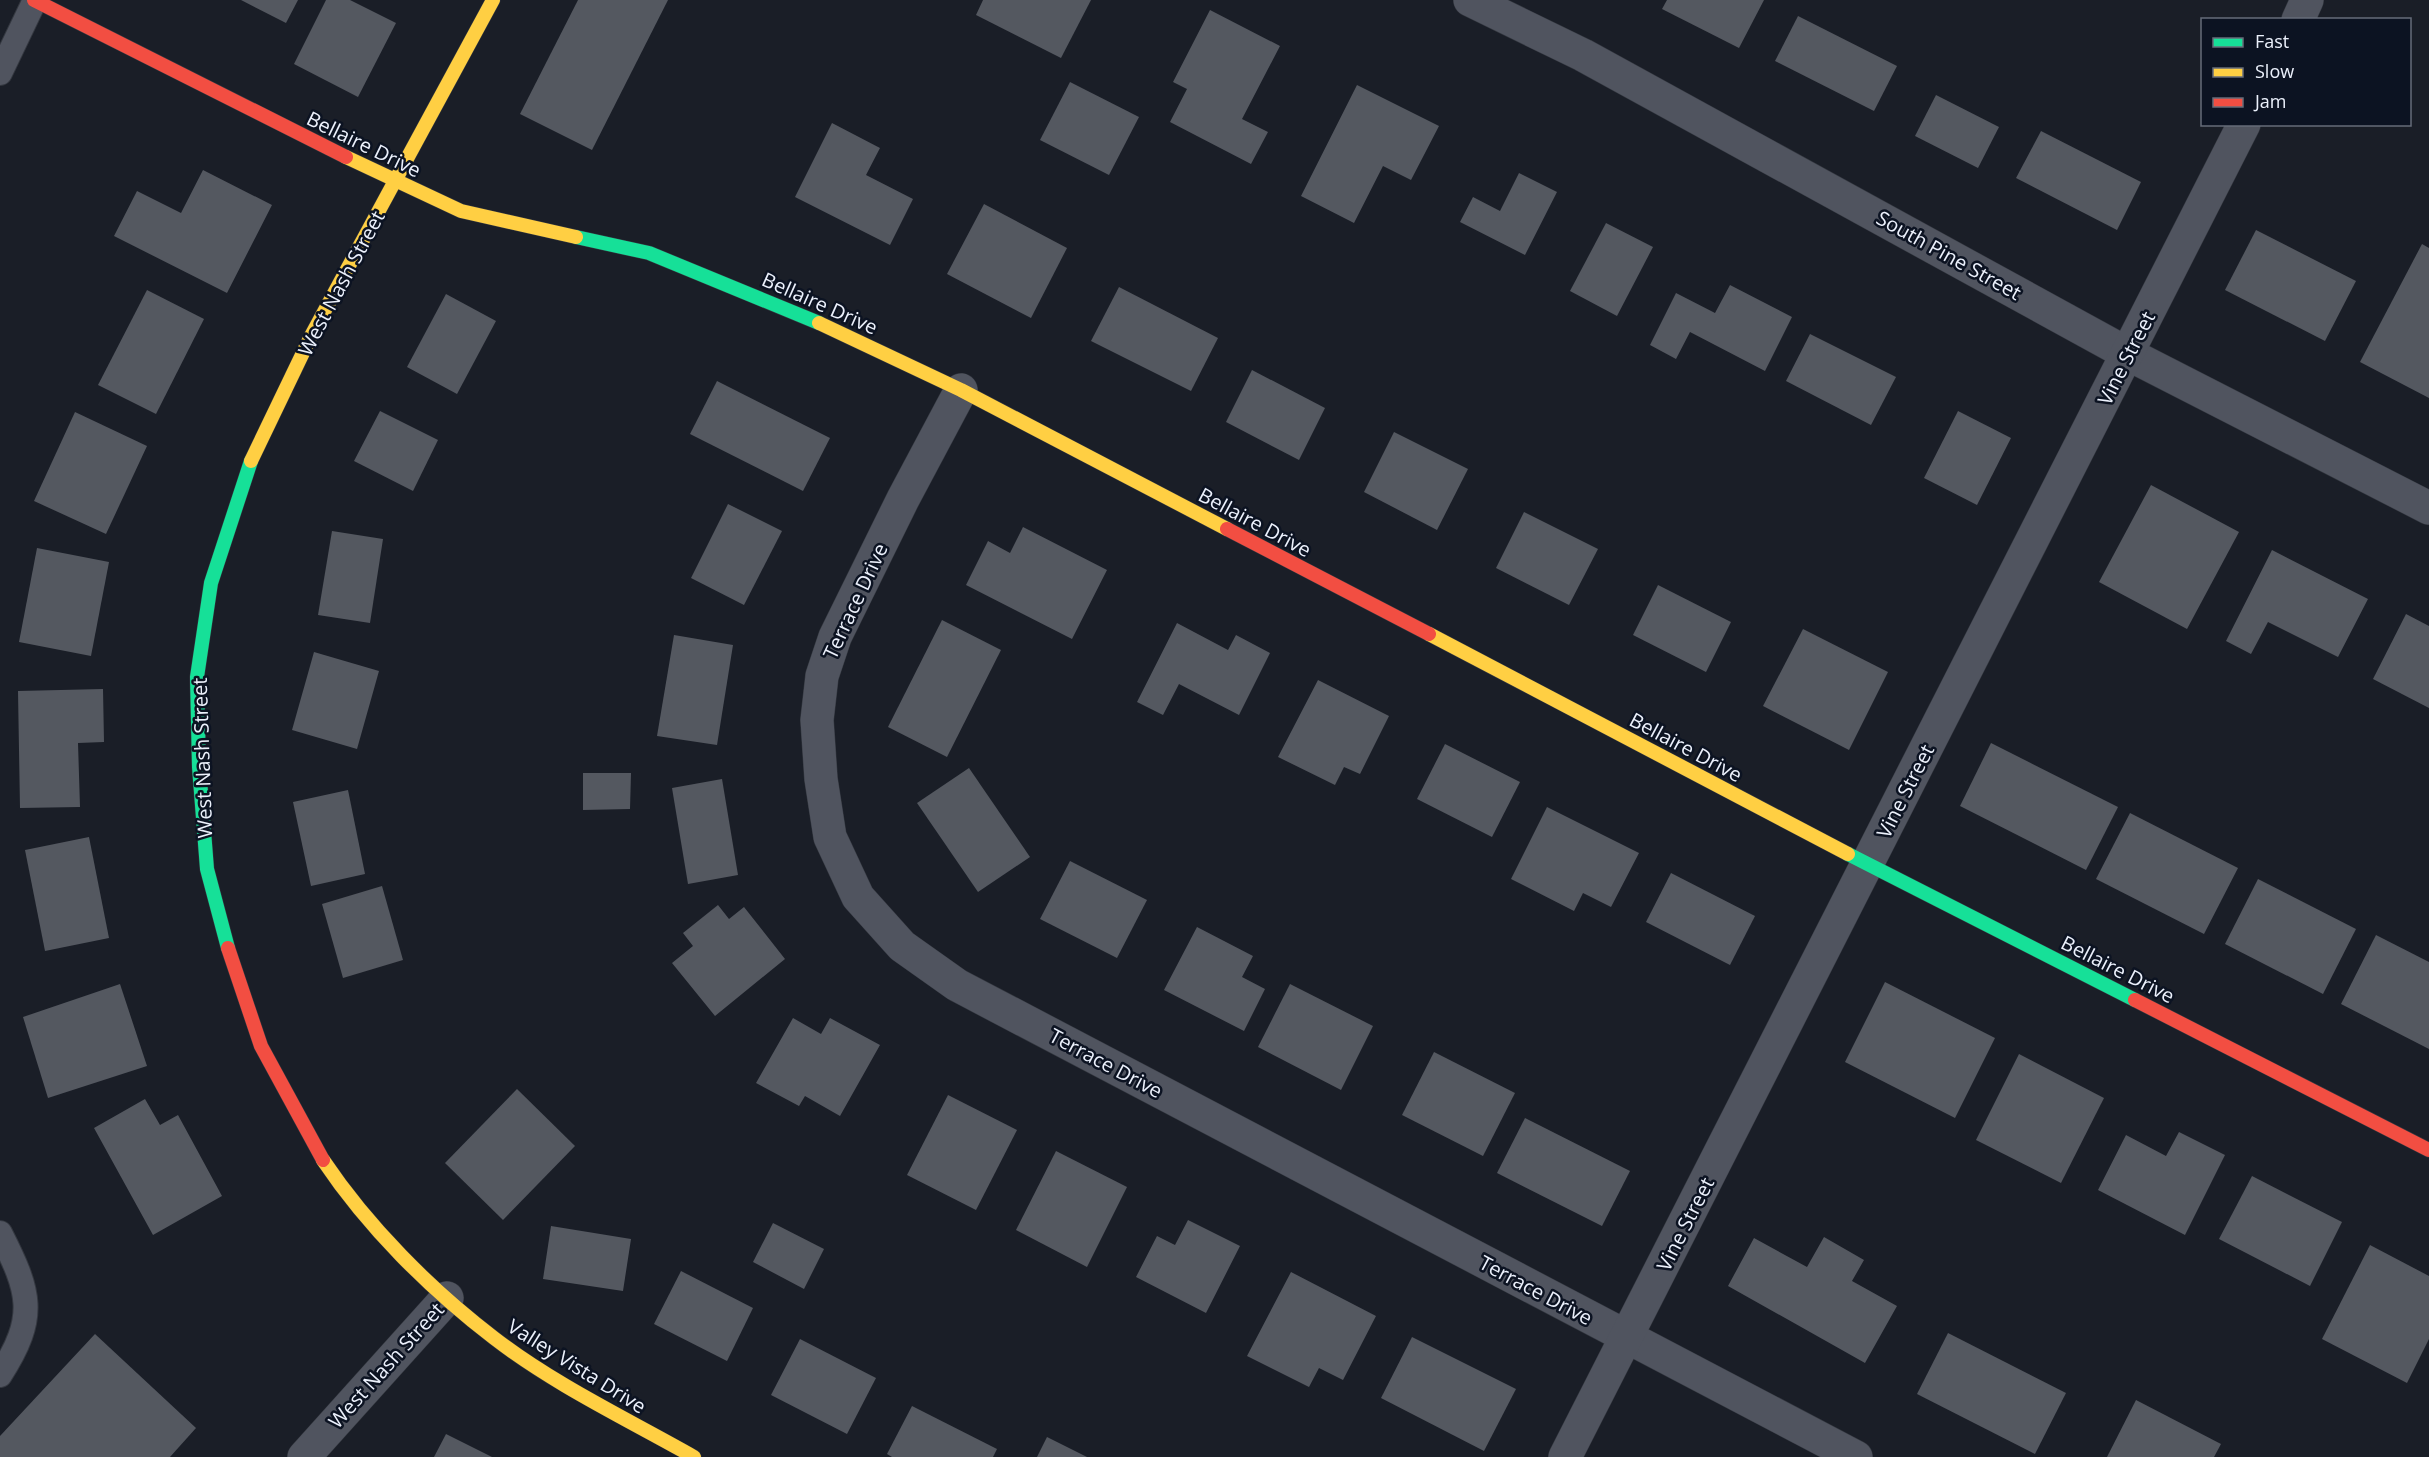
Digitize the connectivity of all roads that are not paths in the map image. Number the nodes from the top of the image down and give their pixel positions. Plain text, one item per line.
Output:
1 (34, 0) edge
2 (493, 0) edge
3 (1470, 0) edge
4 (2307, 0) edge
5 (2299, 18) edge
6 (0, 73) edge
7 (2243, 126) edge
8 (396, 182) junction
9 (2128, 354) junction
10 (961, 390) junction
11 (2429, 508) edge
12 (1868, 864) junction
13 (2429, 1150) edge
14 (0, 1233) edge
15 (447, 1298) junction
16 (1628, 1338) junction
17 (0, 1375) edge
18 (304, 1457) edge
19 (694, 1457) edge
20 (1565, 1457) edge
21 (1856, 1457) edge

1 - 6 lane
1 - 8 street, Bellaire Drive
2 - 8 street, West Nash Street
3 - 9 street, South Pine Street
4 - 5 street
7 - 9 street, Vine Street
8 - 10 street, Bellaire Drive
8 - 15 street, West Nash Street
9 - 11 street, South Pine Street
9 - 12 street, Vine Street
10 - 12 street, Bellaire Drive
10 - 16 street, Terrace Drive
12 - 13 street, Bellaire Drive
12 - 16 street, Vine Street
14 - 17 lane
15 - 18 street, West Nash Street
15 - 19 street, Valley Vista Drive
16 - 20 street, Vine Street
16 - 21 street, Terrace Drive

